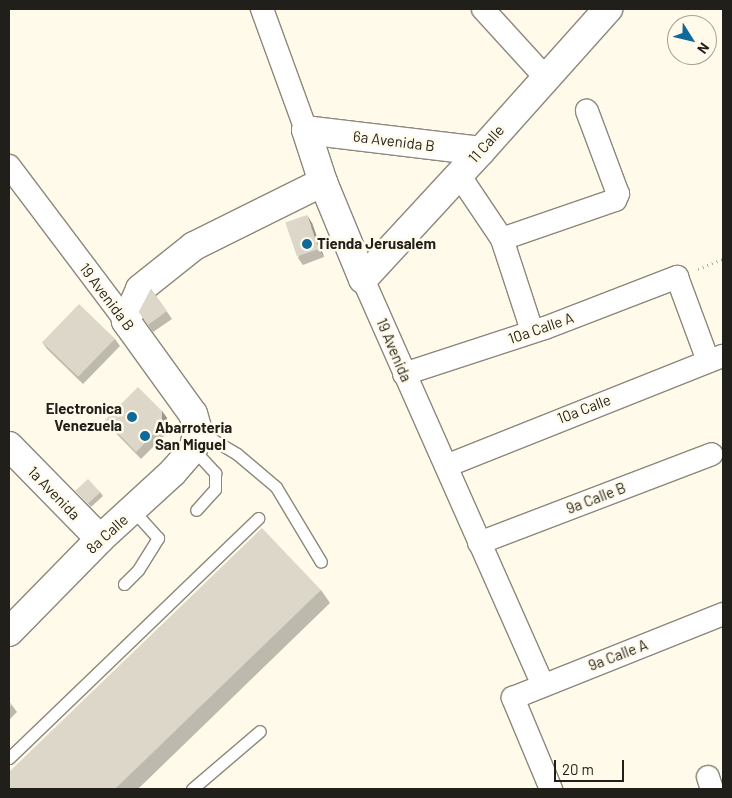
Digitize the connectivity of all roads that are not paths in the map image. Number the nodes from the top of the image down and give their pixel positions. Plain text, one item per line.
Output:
1 (262, 9) edge
2 (483, 9) edge
3 (608, 9) edge
4 (546, 78) junction
5 (586, 111) dead end
6 (306, 130) junction
7 (481, 151) junction
8 (9, 166) edge
9 (458, 175) junction
10 (323, 182) junction
11 (502, 239) junction
12 (363, 279) junction
13 (126, 322) junction
14 (532, 332) junction
15 (716, 358) edge
16 (404, 374) junction
17 (195, 440) junction
18 (9, 446) edge
19 (712, 454) dead end
20 (446, 466) junction
21 (196, 510) dead end
22 (134, 511) junction
23 (258, 518) dead end
24 (100, 539) junction
25 (479, 543) junction
26 (321, 562) dead end
27 (124, 584) dead end
28 (723, 614) edge
29 (9, 632) edge
30 (543, 685) junction
31 (260, 731) dead end
32 (9, 758) edge
33 (192, 789) edge
34 (551, 789) edge

1 - 6 street, 19 Avenida
2 - 4 street
3 - 4 street, 11 Calle
4 - 7 street, 11 Calle
5 - 11 street
6 - 7 street, 6a Avenida B
6 - 10 street, 19 Avenida
7 - 9 street, 11 Calle
8 - 13 street, 19 Avenida B
9 - 11 street
9 - 12 street, 11 Calle
10 - 12 street, 19 Avenida
10 - 13 street
11 - 14 street
12 - 16 street, 19 Avenida
13 - 17 street, 19 Avenida B
14 - 15 street, 10a Calle A
14 - 16 street, 10a Calle A
15 - 20 street, 10a Calle
16 - 20 street, 19 Avenida
17 - 21 lane
17 - 22 street, 8a Calle
17 - 26 lane
18 - 24 street, 1a Avenida
19 - 25 street, 9a Calle B
20 - 25 street, 19 Avenida
22 - 24 street, 8a Calle
22 - 27 lane
23 - 32 lane
24 - 29 street, 8a Calle
25 - 30 street, 19 Avenida
28 - 30 street, 9a Calle A
30 - 34 street, 9a Calle A
31 - 33 lane

